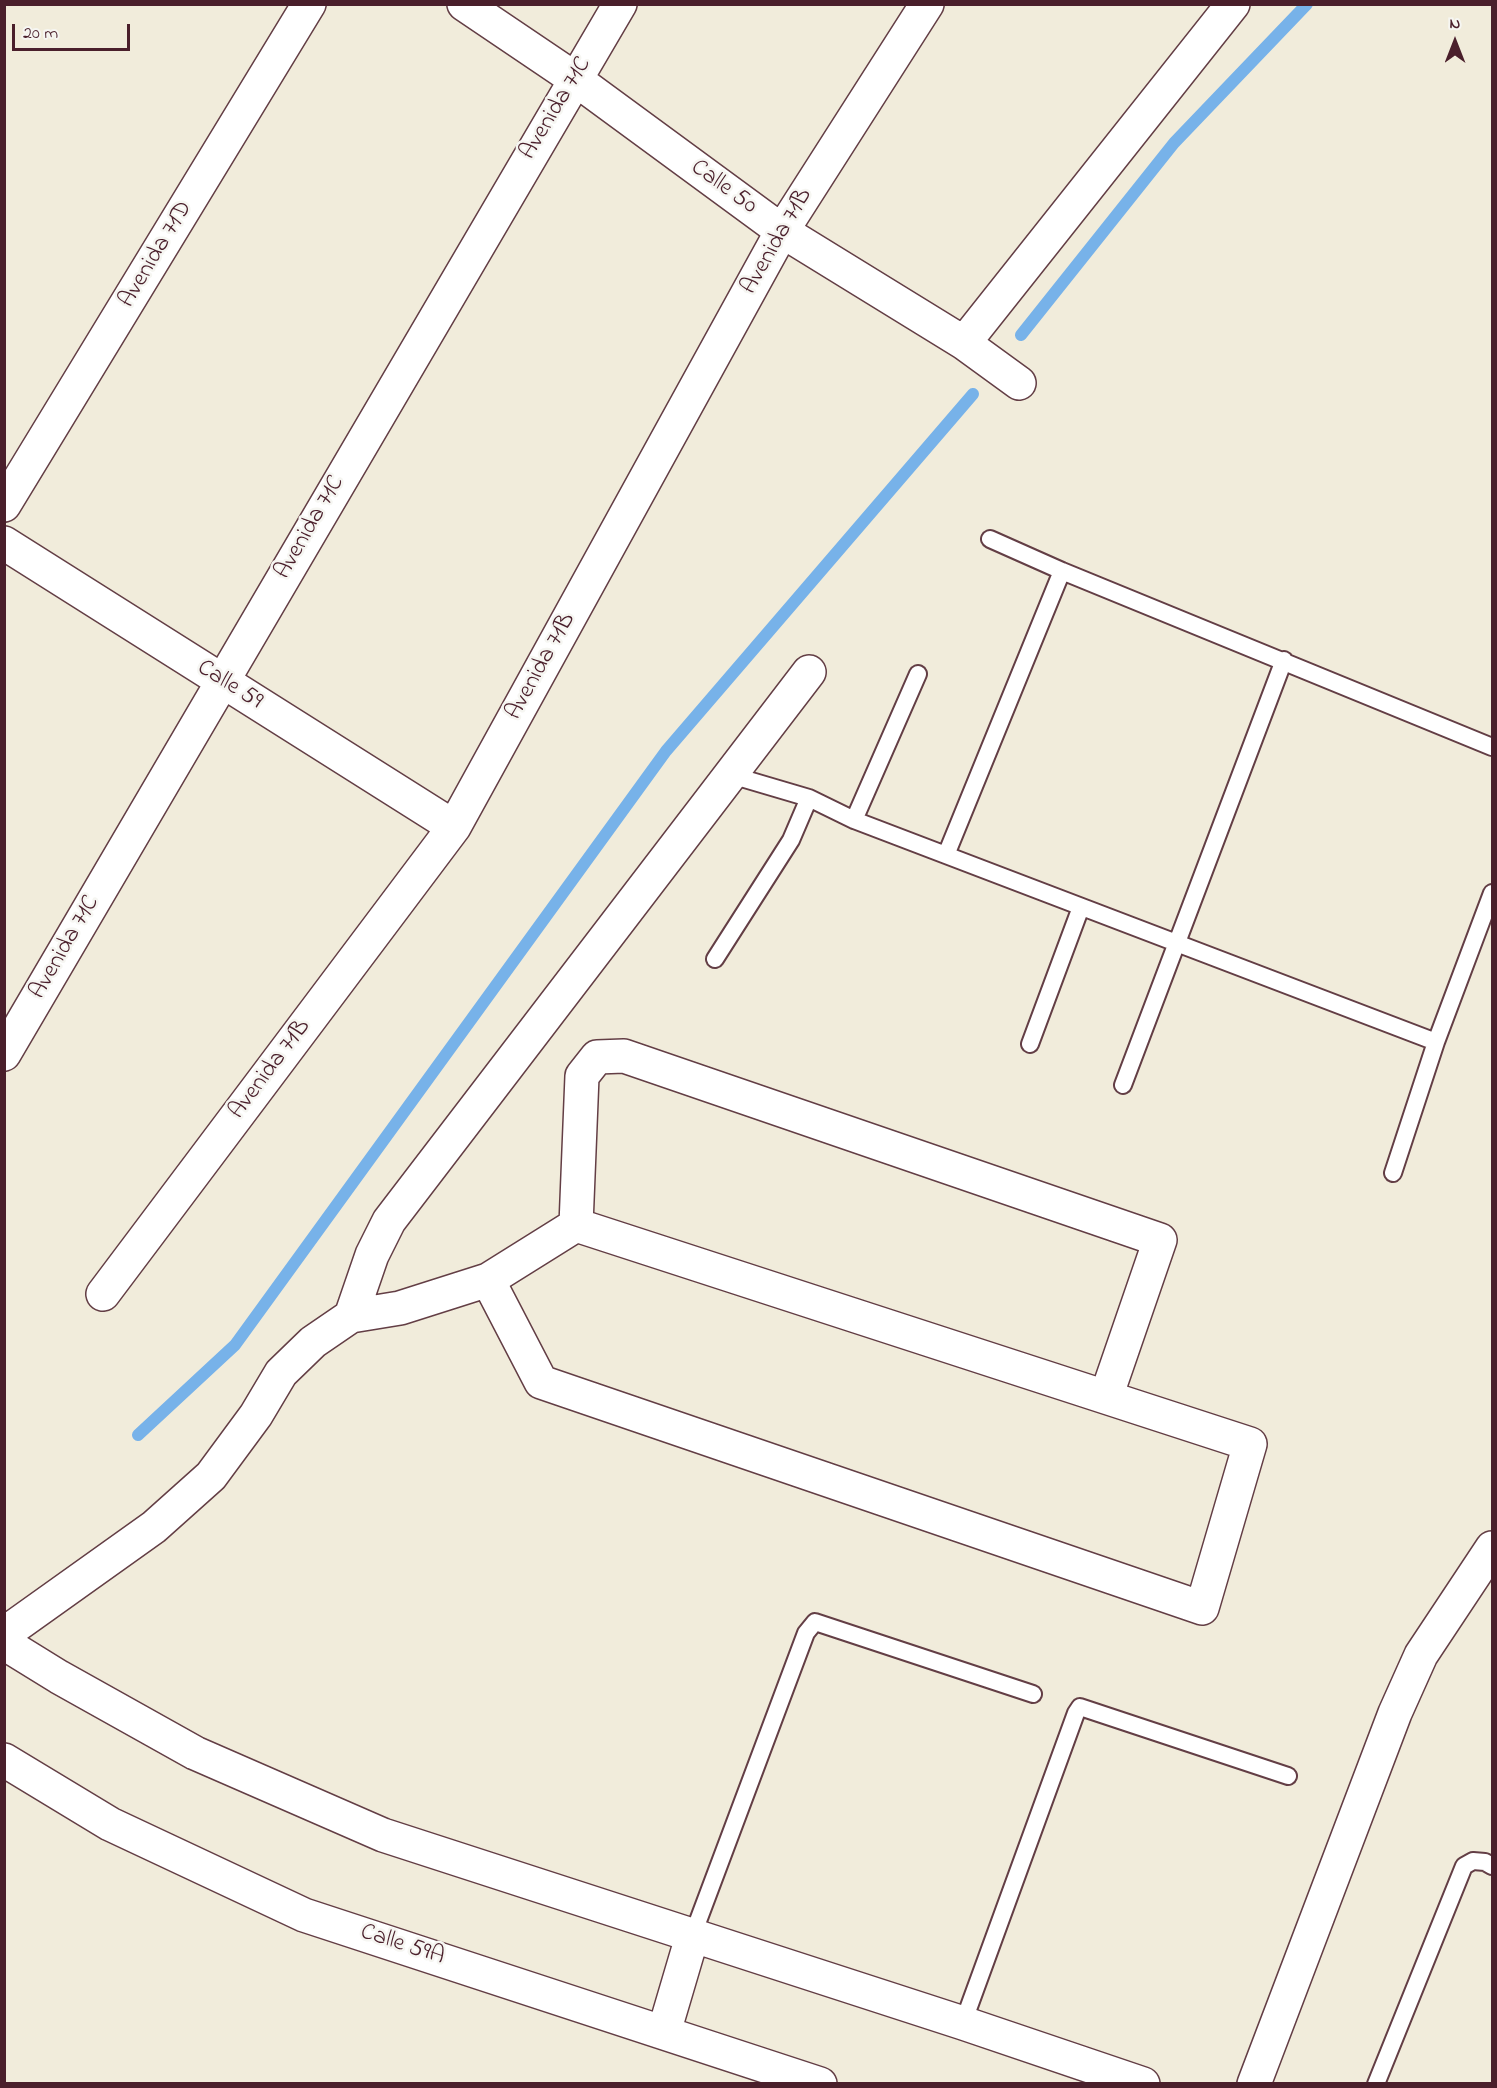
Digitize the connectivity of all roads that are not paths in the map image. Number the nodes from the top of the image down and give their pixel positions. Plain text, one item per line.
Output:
1 (309, 4) edge
2 (464, 4) edge
3 (620, 4) edge
4 (927, 4) edge
5 (1233, 4) edge
6 (575, 79) junction
7 (782, 231) junction
8 (964, 343) junction
9 (1019, 383) dead end
10 (4, 505) edge
11 (990, 538) dead end
12 (4, 543) edge
13 (1062, 571) junction
14 (1284, 660) junction
15 (809, 672) dead end
16 (918, 674) dead end
17 (221, 681) junction
18 (1492, 747) edge
19 (731, 775) junction
20 (809, 798) junction
21 (854, 820) junction
22 (454, 828) junction
23 (946, 855) junction
24 (1492, 893) edge
25 (1081, 908) junction
26 (1176, 944) junction
27 (715, 959) dead end
28 (1436, 1042) junction
29 (1030, 1044) dead end
30 (4, 1054) edge
31 (1123, 1085) dead end
32 (1393, 1173) dead end
33 (576, 1225) junction
34 (488, 1280) junction
35 (103, 1294) dead end
36 (351, 1316) junction
37 (1106, 1397) junction
38 (1492, 1548) edge
39 (4, 1634) edge
40 (4, 1642) edge
41 (1033, 1694) dead end
42 (4, 1760) edge
43 (1288, 1776) dead end
44 (1492, 1866) edge
45 (692, 1937) junction
46 (963, 2023) junction
47 (664, 2032) junction
48 (820, 2084) edge
49 (1143, 2084) edge
50 (1254, 2084) edge
51 (1376, 2084) edge

1 - 10 street, Avenida 71D
2 - 6 street, Calle 50
3 - 6 street, Avenida 71C
4 - 7 street, Avenida 71B
5 - 8 street
6 - 7 street, Calle 50
6 - 17 street, Avenida 71C
7 - 8 street, Calle 50
7 - 22 street, Avenida 71B
8 - 9 street, Calle 50
11 - 13 lane
12 - 17 street, Calle 59
13 - 14 lane
13 - 23 lane
14 - 18 lane
14 - 26 lane
15 - 19 street
16 - 21 lane
17 - 22 street, Calle 59
17 - 30 street, Avenida 71C
19 - 20 lane
19 - 36 street
20 - 21 lane
20 - 27 lane
21 - 23 lane
22 - 35 street, Avenida 71B
23 - 25 lane
24 - 28 lane
25 - 26 lane
25 - 29 lane
26 - 28 lane
26 - 31 lane
28 - 32 lane
33 - 34 street
33 - 37 street
33 - 37 street
34 - 36 street
34 - 37 street
36 - 39 street
38 - 50 street
40 - 45 street
41 - 45 lane
42 - 47 street, Calle 59A
43 - 46 lane
44 - 51 lane
45 - 46 street
45 - 47 street
46 - 49 street
47 - 48 street, Calle 59A

